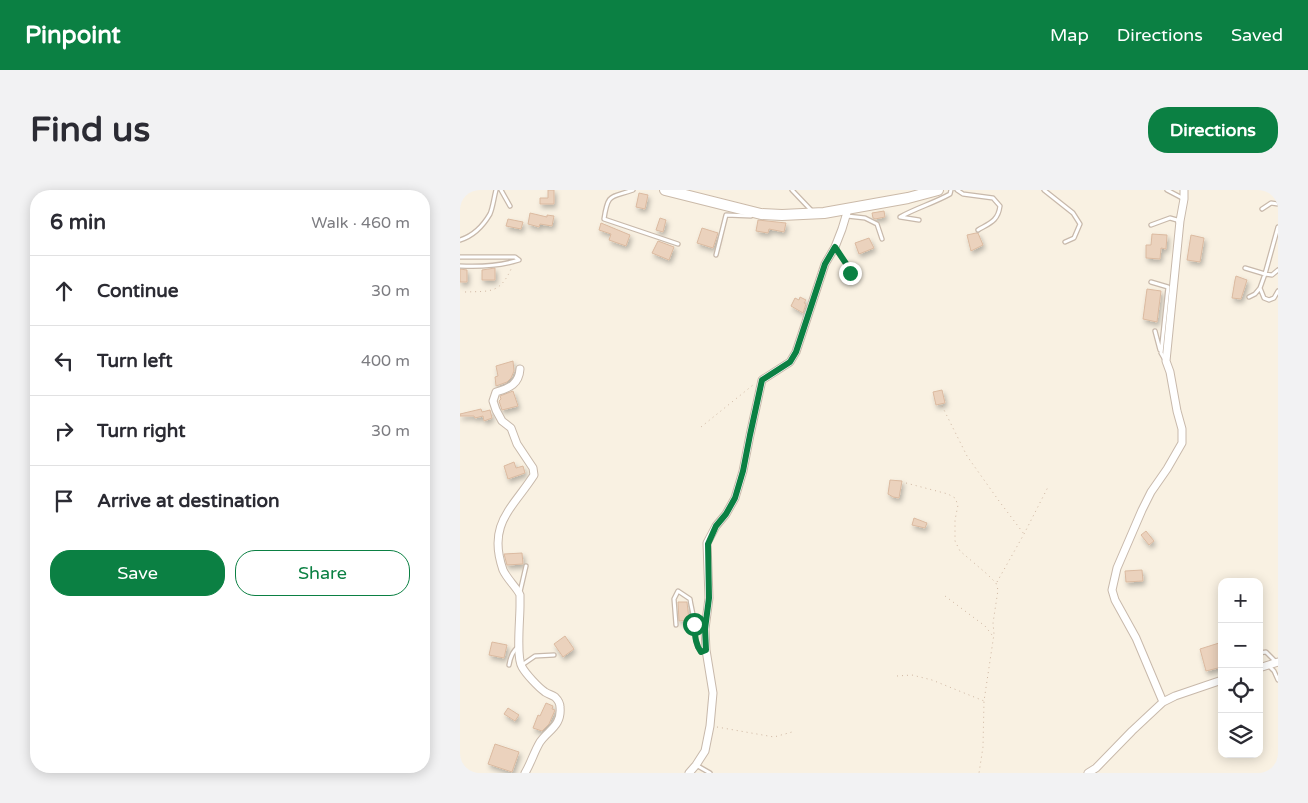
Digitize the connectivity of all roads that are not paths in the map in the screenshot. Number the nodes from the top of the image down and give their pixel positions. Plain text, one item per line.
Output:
1 (496, 190) edge
2 (501, 190) edge
3 (633, 190) edge
4 (665, 190) edge
5 (792, 190) edge
6 (938, 190) edge
7 (951, 190) edge
8 (957, 190) edge
9 (1044, 190) edge
10 (1167, 190) edge
11 (1184, 190) edge
12 (909, 194) edge
13 (1184, 199) junction
14 (1278, 204) edge
15 (510, 206) dead end
16 (1262, 209) dead end
17 (848, 212) junction
18 (814, 213) junction
19 (761, 214) junction
20 (920, 220) dead end
21 (1151, 225) dead end
22 (1278, 227) edge
23 (1179, 228) junction
24 (978, 230) dead end
25 (882, 239) dead end
26 (460, 240) edge
27 (1065, 242) dead end
28 (678, 244) dead end
29 (835, 247) junction
30 (716, 255) dead end
31 (460, 257) edge
32 (460, 266) edge
33 (1245, 268) dead end
34 (1278, 270) edge
35 (1265, 274) junction
36 (847, 280) dead end
37 (1151, 282) dead end
38 (1260, 288) junction
39 (1278, 291) edge
40 (1249, 297) dead end
41 (1155, 332) dead end
42 (1161, 352) junction
43 (1166, 361) junction
44 (520, 369) dead end
45 (526, 566) dead end
46 (520, 594) junction
47 (676, 625) dead end
48 (519, 647) junction
49 (706, 650) junction
50 (1263, 652) edge
51 (554, 655) dead end
52 (1277, 662) edge
53 (509, 665) dead end
54 (1268, 665) junction
55 (521, 666) junction
56 (1263, 667) edge
57 (1278, 680) edge
58 (1218, 681) edge
59 (1163, 702) junction
60 (696, 765) junction
61 (1096, 770) edge
62 (525, 773) edge
63 (689, 773) edge
64 (710, 773) edge
65 (1088, 773) edge

1 - 26 lane
2 - 15 lane
3 - 28 lane
4 - 19 main road
5 - 18 lane
6 - 12 main road
7 - 20 lane
8 - 24 lane
9 - 27 lane
10 - 13 lane
11 - 13 street
12 - 17 main road
13 - 23 street
14 - 16 lane
17 - 18 main road
17 - 25 lane
17 - 29 street
18 - 19 main road
19 - 30 lane
21 - 23 lane
22 - 35 lane
23 - 43 street
29 - 36 lane
29 - 49 street
31 - 32 lane
33 - 35 lane
34 - 35 lane
35 - 38 lane
37 - 42 lane
38 - 39 lane
38 - 40 lane
41 - 42 lane
42 - 43 lane
43 - 59 street
44 - 46 street
45 - 46 lane
46 - 48 street
47 - 49 lane
48 - 53 lane
48 - 55 street
49 - 60 street
50 - 52 lane
51 - 55 lane
52 - 54 street
54 - 56 street
54 - 57 lane
55 - 62 street
58 - 59 street
59 - 61 street
60 - 63 street
60 - 64 lane
61 - 65 street

